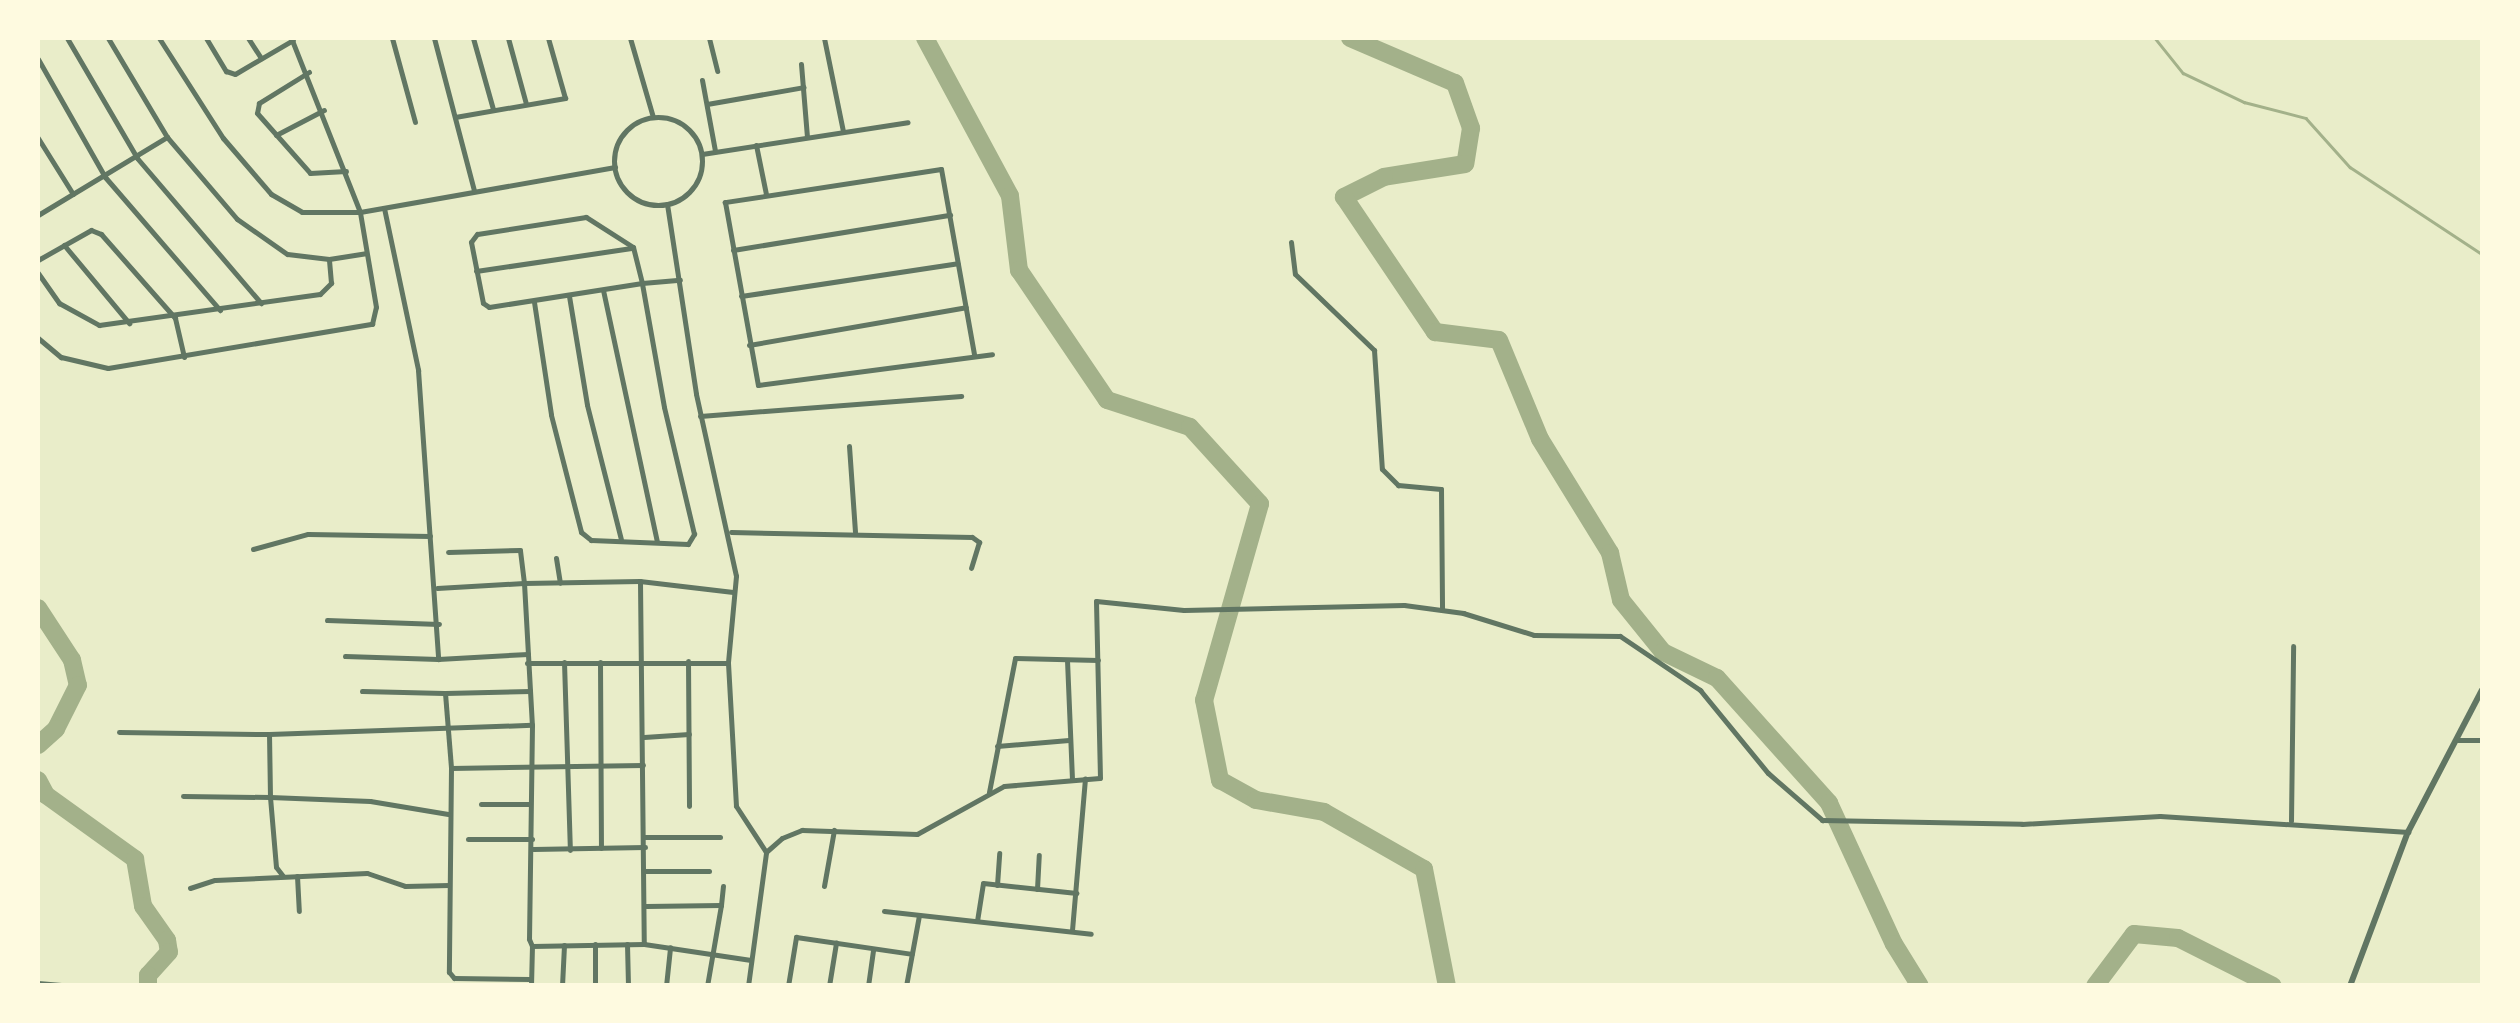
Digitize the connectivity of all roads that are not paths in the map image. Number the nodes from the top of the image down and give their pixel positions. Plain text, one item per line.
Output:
1 (68, 38) edge
2 (108, 38) edge
3 (159, 38) edge
4 (206, 38) edge
5 (248, 38) edge
6 (392, 38) edge
7 (434, 38) edge
8 (473, 38) edge
9 (508, 38) edge
10 (548, 38) edge
11 (630, 38) edge
12 (710, 38) edge
13 (824, 38) edge
14 (292, 39) edge
15 (260, 58) junction
16 (38, 59) edge
17 (801, 64) dead end
18 (717, 71) dead end
19 (309, 72) junction
20 (702, 80) dead end
21 (804, 88) junction
22 (526, 104) junction
23 (707, 104) junction
24 (493, 109) junction
25 (324, 110) junction
26 (455, 117) junction
27 (653, 117) junction
28 (415, 122) dead end
29 (908, 122) dead end
30 (843, 131) junction
31 (276, 136) junction
32 (166, 137) junction
33 (38, 138) edge
34 (807, 138) junction
35 (756, 145) junction
36 (715, 151) junction
37 (702, 154) junction
38 (137, 158) junction
39 (615, 167) junction
40 (347, 171) junction
41 (105, 177) junction
42 (474, 191) junction
43 (73, 194) junction
44 (766, 194) junction
45 (38, 204) edge
46 (668, 204) junction
47 (384, 208) junction
48 (360, 212) junction
49 (40, 214) edge
50 (950, 215) junction
51 (1291, 242) dead end
52 (64, 245) junction
53 (633, 247) junction
54 (733, 250) junction
55 (366, 253) junction
56 (329, 258) junction
57 (38, 260) edge
58 (958, 263) junction
59 (476, 272) junction
60 (38, 273) edge
61 (680, 280) junction
62 (642, 282) junction
63 (603, 290) junction
64 (569, 296) junction
65 (741, 296) junction
66 (534, 302) junction
67 (261, 303) junction
68 (966, 307) junction
69 (220, 310) junction
70 (175, 318) junction
71 (129, 323) junction
72 (38, 338) edge
73 (748, 345) junction
74 (974, 354) junction
75 (992, 354) dead end
76 (184, 358) junction
77 (961, 396) dead end
78 (700, 416) junction
79 (849, 446) dead end
80 (731, 532) junction
81 (855, 532) junction
82 (430, 536) junction
83 (620, 538) junction
84 (657, 541) junction
85 (253, 549) dead end
86 (448, 552) dead end
87 (556, 558) dead end
88 (972, 568) dead end
89 (640, 581) junction
90 (524, 583) junction
91 (560, 583) junction
92 (436, 588) junction
93 (733, 592) junction
94 (1442, 610) junction
95 (327, 620) dead end
96 (439, 624) junction
97 (2293, 646) dead end
98 (528, 654) junction
99 (345, 656) dead end
100 (438, 659) junction
101 (1067, 660) junction
102 (1098, 660) junction
103 (564, 662) junction
104 (600, 662) junction
105 (641, 662) junction
106 (688, 662) junction
107 (527, 663) junction
108 (728, 663) junction
109 (2482, 690) edge
110 (362, 691) dead end
111 (530, 691) junction
112 (445, 693) junction
113 (532, 725) junction
114 (447, 730) junction
115 (119, 732) dead end
116 (268, 734) junction
117 (688, 734) junction
118 (644, 736) junction
119 (1070, 740) junction
120 (2454, 740) junction
121 (2482, 740) edge
122 (997, 746) junction
123 (531, 764) junction
124 (567, 764) junction
125 (601, 764) junction
126 (644, 765) junction
127 (452, 768) junction
128 (1085, 779) junction
129 (1072, 780) junction
130 (989, 792) junction
131 (183, 796) dead end
132 (270, 797) junction
133 (481, 804) dead end
134 (529, 804) junction
135 (689, 806) dead end
136 (448, 814) junction
137 (2291, 821) junction
138 (834, 830) junction
139 (2408, 832) junction
140 (645, 837) junction
141 (720, 837) dead end
142 (468, 839) dead end
143 (532, 839) junction
144 (645, 847) junction
145 (532, 848) junction
146 (602, 848) junction
147 (570, 850) junction
148 (766, 852) junction
149 (999, 853) dead end
150 (1039, 855) dead end
151 (644, 871) junction
152 (709, 872) dead end
153 (283, 876) junction
154 (297, 876) junction
155 (450, 885) junction
156 (997, 885) junction
157 (723, 886) dead end
158 (824, 886) dead end
159 (190, 888) dead end
160 (1037, 889) junction
161 (1076, 893) junction
162 (720, 904) junction
163 (644, 906) junction
164 (884, 910) dead end
165 (299, 911) dead end
166 (919, 914) junction
167 (977, 921) junction
168 (1072, 932) junction
169 (1091, 934) dead end
170 (836, 943) junction
171 (594, 944) junction
172 (627, 944) junction
173 (644, 944) junction
174 (564, 945) junction
175 (532, 946) junction
176 (670, 947) junction
177 (874, 948) junction
178 (712, 953) junction
179 (912, 954) junction
180 (751, 960) junction
181 (530, 982) edge
182 (38, 983) edge
183 (73, 986) edge
184 (562, 986) edge
185 (595, 986) edge
186 (628, 986) edge
187 (666, 986) edge
188 (707, 986) edge
189 (748, 986) edge
190 (788, 986) edge
191 (829, 986) edge
192 (868, 986) edge
193 (906, 986) edge
194 (2350, 986) edge

1 - 38 street
2 - 32 street
3 - 48 street
4 - 15 street
5 - 15 street
6 - 28 street
7 - 26 street
8 - 24 street
9 - 22 street
10 - 22 street
11 - 27 street
12 - 18 street
13 - 30 street
14 - 15 street
14 - 19 street
16 - 41 street
17 - 21 street
19 - 25 street
19 - 31 street
20 - 23 street
21 - 23 street
21 - 34 street
22 - 24 street
23 - 36 street
24 - 26 street
25 - 31 street
25 - 40 street
26 - 42 street
27 - 37 street
27 - 39 street
29 - 30 street
30 - 34 street
31 - 40 street
32 - 38 street
32 - 56 street
33 - 43 street
34 - 35 street
35 - 36 street
35 - 44 street
36 - 37 street
37 - 46 street
38 - 41 street
38 - 67 street
39 - 42 street
39 - 46 street
40 - 48 street
41 - 43 street
41 - 69 street
42 - 47 street
43 - 49 street
44 - 50 street
44 - 54 street
45 - 49 street
46 - 61 street
47 - 48 street
47 - 82 street
48 - 55 street
50 - 54 street
50 - 58 street
51 - 94 street
52 - 57 street
52 - 70 street
52 - 71 street
53 - 59 street
53 - 59 street
53 - 62 street
54 - 65 street
55 - 56 street
55 - 76 street
56 - 67 street
58 - 65 street
58 - 68 street
59 - 66 street
60 - 71 street
61 - 62 street
61 - 78 street
62 - 63 street
62 - 84 street
63 - 64 street
63 - 84 street
64 - 66 street
64 - 83 street
65 - 73 street
66 - 83 street
67 - 69 street
68 - 73 street
68 - 74 street
69 - 70 street
70 - 71 street
70 - 76 street
72 - 76 street
73 - 74 street
74 - 75 street
77 - 78 street
78 - 80 street
79 - 81 street
80 - 81 street
80 - 93 street
81 - 88 street
82 - 85 street
82 - 92 street
83 - 84 street
86 - 90 street
87 - 91 street
89 - 91 street
89 - 93 street
89 - 105 street
90 - 91 street
90 - 92 street
90 - 98 street
92 - 96 street
93 - 108 street
94 - 102 street
94 - 137 street
95 - 96 street
96 - 100 street
97 - 137 street
98 - 100 street
98 - 107 street
99 - 100 street
101 - 102 street
101 - 119 street
101 - 122 street
102 - 128 street
103 - 104 street
103 - 107 street
103 - 124 street
104 - 105 street
104 - 125 street
105 - 106 street
105 - 118 street
106 - 108 street
106 - 117 street
107 - 111 street
108 - 148 street
109 - 120 street
110 - 112 street
111 - 112 street
111 - 113 street
112 - 114 street
113 - 114 street
113 - 123 street
114 - 116 street
114 - 127 street
115 - 116 street
116 - 132 street
117 - 118 street
117 - 135 street
118 - 126 street
119 - 122 street
119 - 129 street
120 - 121 street
120 - 139 street
122 - 130 street
123 - 124 street
123 - 127 street
123 - 134 street
124 - 125 street
124 - 147 street
125 - 126 street
125 - 146 street
126 - 140 street
127 - 136 street
128 - 129 street
128 - 161 street
129 - 130 street
130 - 138 street
131 - 132 street
132 - 136 street
132 - 153 street
133 - 134 street
134 - 143 street
136 - 155 street
137 - 139 street
138 - 148 street
138 - 158 street
139 - 194 street
140 - 141 street
140 - 144 street
142 - 143 street
143 - 145 street
144 - 146 street
144 - 151 street
145 - 147 street
145 - 175 street
146 - 147 street
148 - 180 street
149 - 156 street
150 - 160 street
151 - 152 street
151 - 163 street
153 - 154 street
153 - 159 street
154 - 155 street
154 - 165 street
155 - 181 street
156 - 160 street
156 - 167 street
157 - 162 street
160 - 161 street
161 - 168 street
162 - 163 street
162 - 178 street
163 - 173 street
164 - 166 street
166 - 167 street
166 - 179 street
167 - 168 street
168 - 169 street
170 - 177 street
170 - 190 street
170 - 191 street
171 - 172 street
171 - 174 street
171 - 185 street
172 - 173 street
172 - 186 street
173 - 176 street
174 - 175 street
174 - 184 street
175 - 181 street
176 - 178 street
176 - 187 street
177 - 179 street
177 - 192 street
178 - 180 street
178 - 188 street
179 - 193 street
180 - 189 street
182 - 183 street

